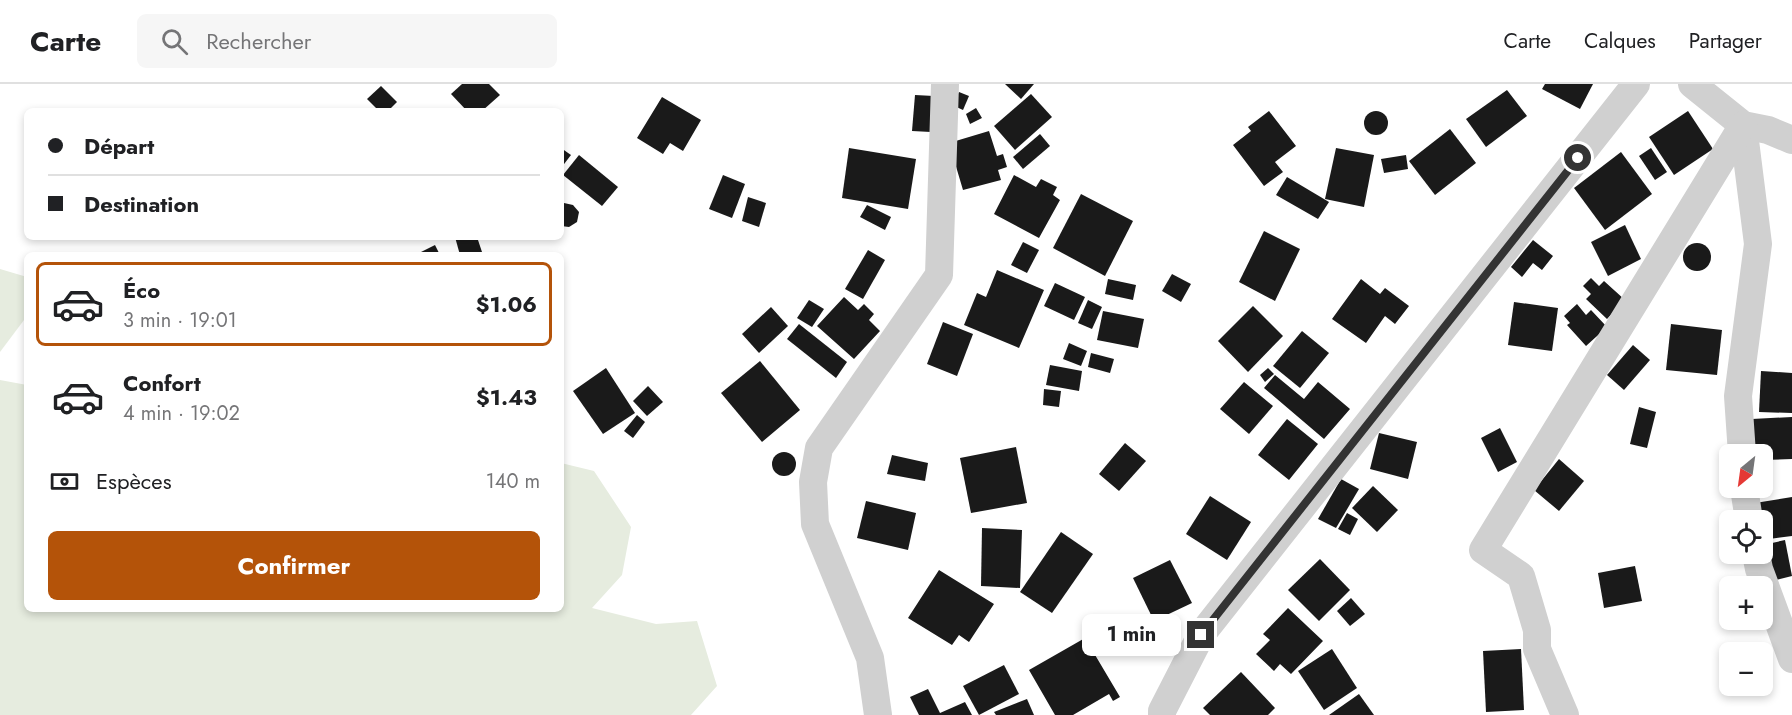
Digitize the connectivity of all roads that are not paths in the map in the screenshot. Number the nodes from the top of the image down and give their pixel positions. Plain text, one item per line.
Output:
1 (945, 84) edge
2 (1636, 84) edge
3 (1692, 84) edge
4 (1743, 125) junction
5 (1792, 140) edge
6 (1741, 444) edge
7 (1758, 564) edge
8 (1792, 659) edge
9 (878, 715) edge
10 (1162, 715) edge
11 (1565, 715) edge

1 - 9 street
2 - 10 street
3 - 4 street
4 - 5 street
4 - 6 street
4 - 11 street
7 - 8 street

